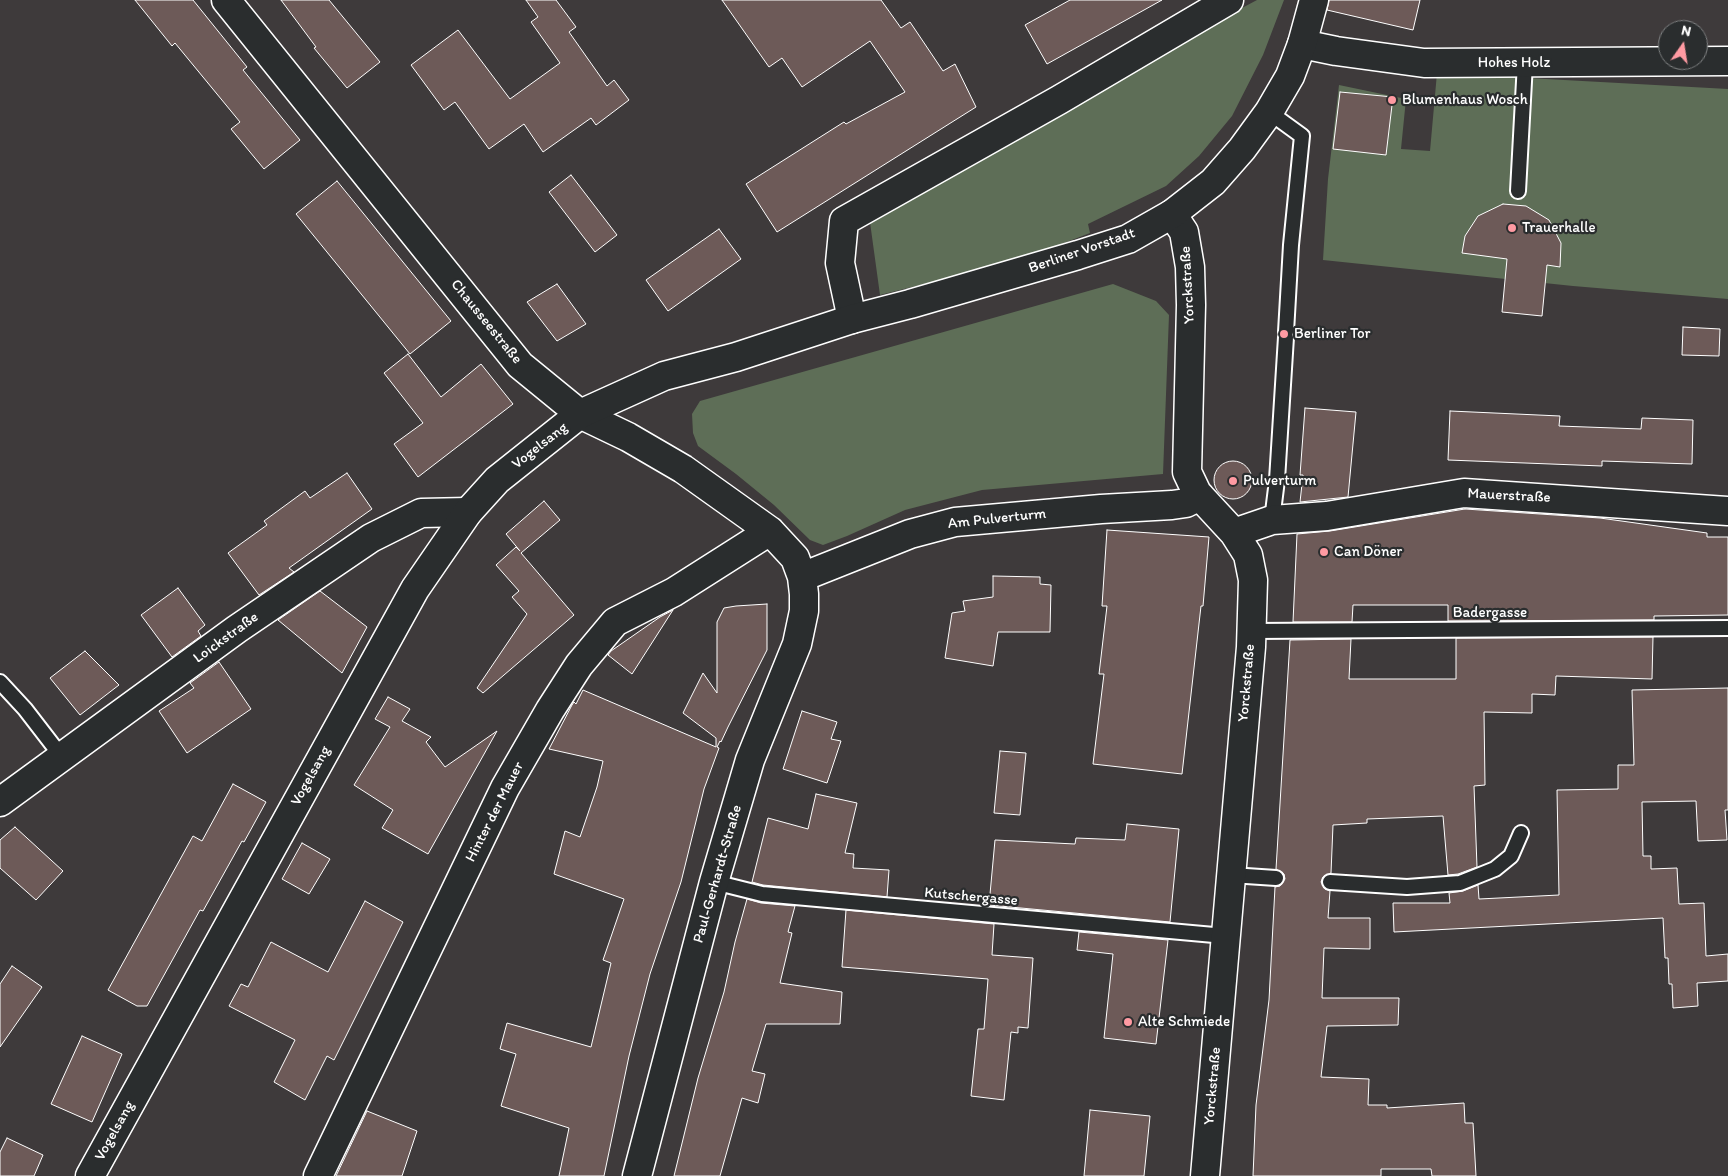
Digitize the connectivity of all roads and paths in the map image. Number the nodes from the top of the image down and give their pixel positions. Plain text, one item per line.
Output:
1 (226, 0) edge
2 (1229, 0) edge
3 (1314, 0) edge
4 (1302, 44) junction
5 (1727, 58) edge
6 (1525, 63) junction
7 (1269, 112) junction
8 (1518, 191) dead end
9 (1172, 214) junction
10 (852, 319) junction
11 (580, 414) junction
12 (1200, 496) junction
13 (1728, 511) edge
14 (468, 512) junction
15 (1272, 520) junction
16 (770, 531) junction
17 (1234, 533) junction
18 (802, 577) junction
19 (1728, 628) edge
20 (1251, 631) junction
21 (0, 682) edge
22 (62, 757) junction
23 (0, 802) edge
24 (1521, 833) dead end
25 (1231, 874) junction
26 (1276, 878) dead end
27 (714, 882) junction
28 (1330, 882) dead end
29 (1225, 936) junction
30 (90, 1176) edge
31 (318, 1176) edge
32 (638, 1176) edge
33 (1205, 1176) edge

1 - 11 street, Chausseestraße
2 - 10 street
3 - 4 street, Berliner Vorstadt
4 - 6 street, Hohes Holz
4 - 7 street, Berliner Vorstadt
5 - 6 street, Hohes Holz
6 - 8 lane
7 - 9 street, Berliner Vorstadt
7 - 15 lane
9 - 10 street, Berliner Vorstadt
9 - 12 street, Yorckstraße
10 - 11 street, Berliner Vorstadt
11 - 14 street, Vogelsang
11 - 16 street, Chausseestraße
12 - 17 street, Yorckstraße
12 - 18 street, Am Pulverturm
13 - 15 street, Mauerstraße
14 - 22 street, Loickstraße
14 - 30 street, Vogelsang
15 - 17 street, Mauerstraße
16 - 18 street, Chausseestraße
16 - 31 street, Hinter der Mauer
17 - 20 street, Yorckstraße
18 - 27 street, Paul-Gerhardt-Straße
19 - 20 lane, Badergasse
20 - 25 street, Yorckstraße
21 - 22 lane
22 - 23 street, Loickstraße
24 - 28 lane
25 - 26 lane
25 - 29 street, Yorckstraße
27 - 29 lane, Kutschergasse
27 - 32 street, Paul-Gerhardt-Straße
29 - 33 street, Yorckstraße

